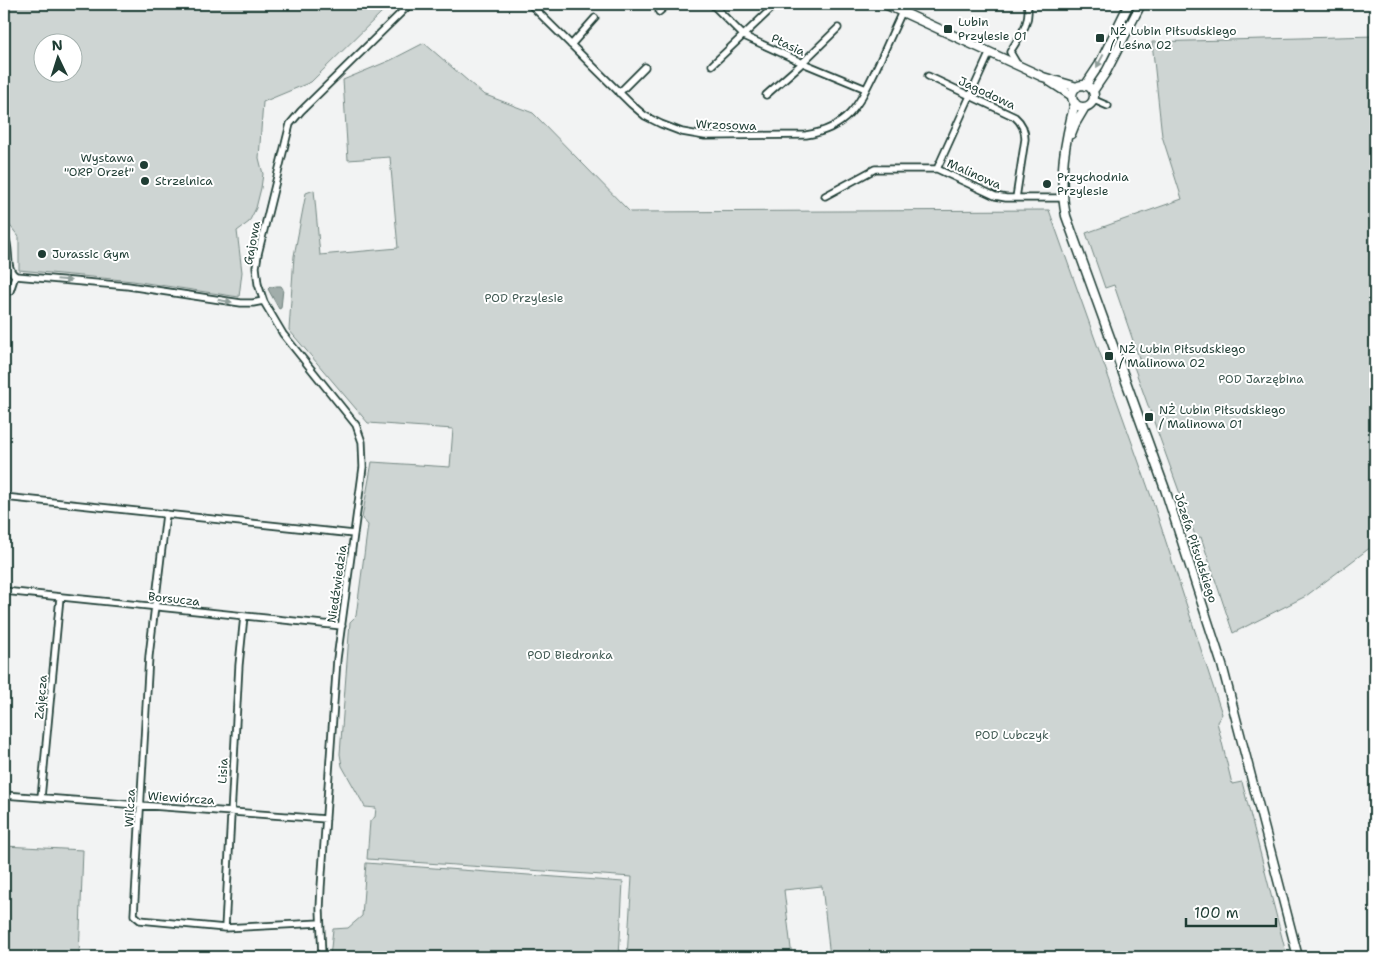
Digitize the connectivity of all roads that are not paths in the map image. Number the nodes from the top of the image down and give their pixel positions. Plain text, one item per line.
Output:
1 (410, 4) edge
2 (530, 4) edge
3 (668, 4) edge
4 (712, 4) edge
5 (885, 4) edge
6 (1028, 4) edge
7 (1129, 4) edge
8 (1141, 4) edge
9 (770, 10) dead end
10 (660, 12) dead end
11 (902, 12) junction
12 (595, 18) dead end
13 (838, 28) dead end
14 (744, 36) junction
15 (571, 44) junction
16 (990, 52) junction
17 (803, 63) junction
18 (712, 65) dead end
19 (1017, 65) junction
20 (645, 67) dead end
21 (928, 76) dead end
22 (1043, 77) junction
23 (1081, 86) junction
24 (866, 89) junction
25 (1093, 91) junction
26 (619, 93) junction
27 (766, 95) dead end
28 (970, 95) junction
29 (1074, 100) junction
30 (1094, 100) junction
31 (1108, 106) dead end
32 (1085, 107) junction
33 (1065, 152) junction
34 (937, 169) junction
35 (825, 196) dead end
36 (1016, 198) junction
37 (1062, 198) junction
38 (4, 234) edge
39 (15, 276) junction
40 (10, 291) dead end
41 (263, 300) junction
42 (4, 497) edge
43 (166, 514) junction
44 (354, 534) junction
45 (4, 591) edge
46 (60, 597) junction
47 (155, 606) junction
48 (244, 616) junction
49 (342, 626) junction
50 (4, 795) edge
51 (41, 798) junction
52 (141, 805) junction
53 (231, 812) junction
54 (326, 819) junction
55 (320, 924) junction
56 (225, 928) junction
57 (322, 957) edge
58 (1298, 957) edge

1 - 41 street, Gajowa
2 - 15 street, Wrzosowa
3 - 10 street
4 - 14 street, Ptasia
5 - 11 street
6 - 19 street
7 -> 23 street
8 - 25 street
9 - 14 street
11 - 16 street
11 - 24 street, Wrzosowa
12 - 15 street
13 - 17 street
14 - 17 street, Ptasia
14 - 18 street
15 - 26 street, Wrzosowa
16 - 19 street
16 - 28 street
17 - 24 street, Ptasia
17 - 27 street
19 - 22 street
20 - 26 street
21 - 28 street, Jagodowa
22 - 23 street
22 - 29 street
23 - 25 street
23 - 29 street
24 - 26 street, Wrzosowa
25 - 30 street
28 - 34 street
28 - 36 street, Jagodowa
29 - 32 street
29 - 33 street, Józefa Piłsudskiego
30 - 31 street
30 - 32 street
32 - 33 street, Józefa Piłsudskiego
33 - 37 street, Józefa Piłsudskiego
34 - 35 street, Malinowa
34 - 36 street, Malinowa
36 - 37 street, Malinowa
37 - 58 street, Józefa Piłsudskiego
38 - 39 street
39 - 40 street
39 -> 41 street
41 - 44 street, Gajowa
42 - 43 street, Niedźwiedzia
43 - 44 street, Niedźwiedzia
43 - 47 street, Wilcza
44 - 49 street, Niedźwiedzia
45 - 46 street, Borsucza
46 - 47 street, Borsucza
46 - 51 street, Zajęcza
47 - 48 street, Borsucza
47 - 52 street, Wilcza
48 - 49 street, Borsucza
48 - 53 street, Lisia
49 - 54 street, Niedźwiedzia
50 - 51 street, Wiewiórcza
51 - 52 street, Wiewiórcza
52 - 53 street, Wiewiórcza
52 - 56 street, Wilcza
53 - 54 street, Wiewiórcza
53 - 56 street, Lisia
54 - 55 street, Niedźwiedzia
55 - 56 street, Wilcza
55 - 57 street, Niedźwiedzia

